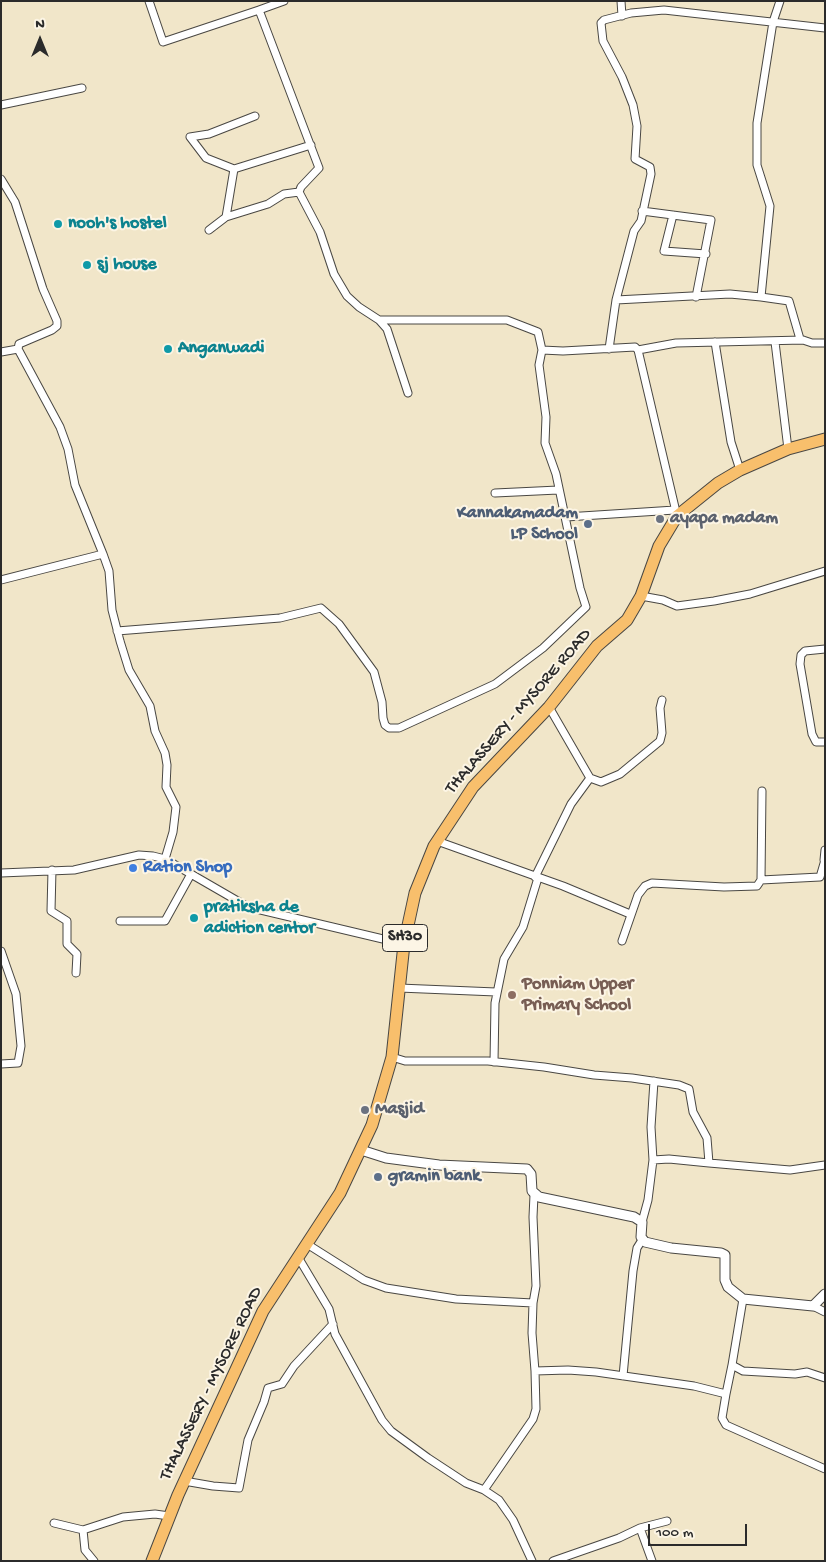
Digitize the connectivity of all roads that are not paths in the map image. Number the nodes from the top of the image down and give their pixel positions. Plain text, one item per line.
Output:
1 (149, 1) edge
2 (284, 1) edge
3 (621, 1) edge
4 (780, 1) edge
5 (259, 10) junction
6 (622, 16) junction
7 (773, 22) junction
8 (825, 28) edge
9 (82, 88) dead end
10 (1, 105) edge
11 (255, 116) dead end
12 (311, 145) junction
13 (234, 169) junction
14 (1, 179) edge
15 (299, 192) junction
16 (642, 211) junction
17 (673, 215) junction
18 (226, 217) junction
19 (209, 230) dead end
20 (706, 254) junction
21 (696, 297) junction
22 (761, 297) junction
23 (616, 300) junction
24 (379, 320) junction
25 (803, 340) junction
26 (715, 342) junction
27 (775, 342) junction
28 (825, 343) edge
29 (18, 349) junction
30 (609, 349) junction
31 (542, 350) junction
32 (638, 350) junction
33 (1, 352) edge
34 (408, 393) dead end
35 (825, 439) edge
36 (788, 449) junction
37 (740, 470) junction
38 (558, 490) junction
39 (495, 493) dead end
40 (676, 513) junction
41 (566, 518) junction
42 (103, 554) junction
43 (825, 571) edge
44 (1, 580) edge
45 (641, 596) junction
46 (117, 631) junction
47 (825, 650) edge
48 (662, 700) dead end
49 (549, 708) junction
50 (825, 742) edge
51 (590, 778) junction
52 (762, 791) dead end
53 (437, 840) junction
54 (825, 850) edge
55 (165, 859) junction
56 (825, 860) edge
57 (52, 870) junction
58 (1, 873) edge
59 (191, 874) junction
60 (536, 878) junction
61 (761, 880) junction
62 (630, 914) junction
63 (120, 921) dead end
64 (622, 941) dead end
65 (404, 944) junction
66 (1, 951) edge
67 (76, 972) dead end
68 (399, 988) junction
69 (496, 992) junction
70 (392, 1057) junction
71 (494, 1062) junction
72 (1, 1064) edge
73 (654, 1081) junction
74 (361, 1150) junction
75 (653, 1160) junction
76 (709, 1163) junction
77 (825, 1165) edge
78 (534, 1195) junction
79 (642, 1222) junction
80 (642, 1240) junction
81 (307, 1244) junction
82 (298, 1257) junction
83 (825, 1294) edge
84 (743, 1298) junction
85 (533, 1303) junction
86 (813, 1306) junction
87 (825, 1312) edge
88 (333, 1324) junction
89 (732, 1364) junction
90 (535, 1371) junction
91 (623, 1376) junction
92 (825, 1378) edge
93 (726, 1394) junction
94 (825, 1468) edge
95 (184, 1481) junction
96 (484, 1490) junction
97 (169, 1516) junction
98 (667, 1521) dead end
99 (54, 1523) dead end
100 (640, 1528) junction
101 (82, 1530) junction
102 (94, 1561) edge
103 (152, 1561) edge
104 (532, 1561) edge
105 (552, 1561) edge
106 (652, 1561) edge

1 - 5 street
2 - 5 street
3 - 6 street
4 - 7 street
5 - 12 street
6 - 7 street
6 - 16 street
7 - 8 street
7 - 22 street
9 - 10 street
11 - 13 street
12 - 13 street
12 - 15 street
13 - 18 street
14 - 29 street
15 - 18 street
15 - 24 street
16 - 17 street
16 - 23 street
17 - 20 street
17 - 20 street
18 - 19 street
20 - 21 street
21 - 22 street
21 - 23 street
22 - 25 street
23 - 30 street
24 - 31 street
24 - 34 street
25 - 27 street
25 - 28 street
26 - 27 street
26 - 32 street
26 - 37 street
27 - 36 street
29 - 33 street
29 - 42 street
30 - 31 street
30 - 32 street
31 - 38 street
32 - 40 street
35 - 36 main road, THALASSERY - MYSORE ROAD / SH30
36 - 37 main road, THALASSERY - MYSORE ROAD / SH30
37 - 40 main road, THALASSERY - MYSORE ROAD / SH30
38 - 39 street
38 - 41 street
40 - 41 street
40 - 45 main road, THALASSERY - MYSORE ROAD / SH30
41 - 46 street
42 - 44 street
42 - 46 street
43 - 45 street
45 - 49 main road, THALASSERY - MYSORE ROAD / SH30
46 - 55 street
47 - 50 street
48 - 51 street
49 - 51 street
49 - 53 main road, THALASSERY - MYSORE ROAD / SH30
51 - 60 street
52 - 61 street
53 - 60 street
53 - 65 main road, THALASSERY - MYSORE ROAD / SH30
54 - 56 street
55 - 57 street
55 - 59 street
56 - 61 street
57 - 58 street
57 - 67 street
59 - 63 street
59 - 65 street
60 - 62 street
60 - 69 street
61 - 62 street
62 - 64 street
65 - 68 main road, THALASSERY - MYSORE ROAD / SH30
66 - 72 street
68 - 69 street
68 - 70 main road, THALASSERY - MYSORE ROAD / SH30
69 - 71 street
70 - 71 street
70 - 74 main road, THALASSERY - MYSORE ROAD / SH30
71 - 73 street
73 - 75 street
73 - 76 street
74 - 78 street
74 - 81 main road, THALASSERY - MYSORE ROAD / SH30
75 - 76 street
75 - 79 street
76 - 77 street
78 - 79 street
78 - 85 street
79 - 80 street
80 - 84 street
80 - 91 street
81 - 82 main road, THALASSERY - MYSORE ROAD / SH30
81 - 85 street
82 - 88 street
82 - 95 main road, THALASSERY - MYSORE ROAD / SH30
83 - 86 street
84 - 86 street
84 - 89 street
85 - 90 street
86 - 87 street
88 - 95 street
88 - 96 street
89 - 92 street
89 - 93 street
90 - 91 street
90 - 96 street
91 - 93 street
93 - 94 street
95 - 97 main road, THALASSERY - MYSORE ROAD / SH30
96 - 104 street
97 - 101 street
97 - 103 main road, THALASSERY - MYSORE ROAD / SH30
98 - 100 street
99 - 101 street
100 - 105 street
100 - 106 street
101 - 102 street

